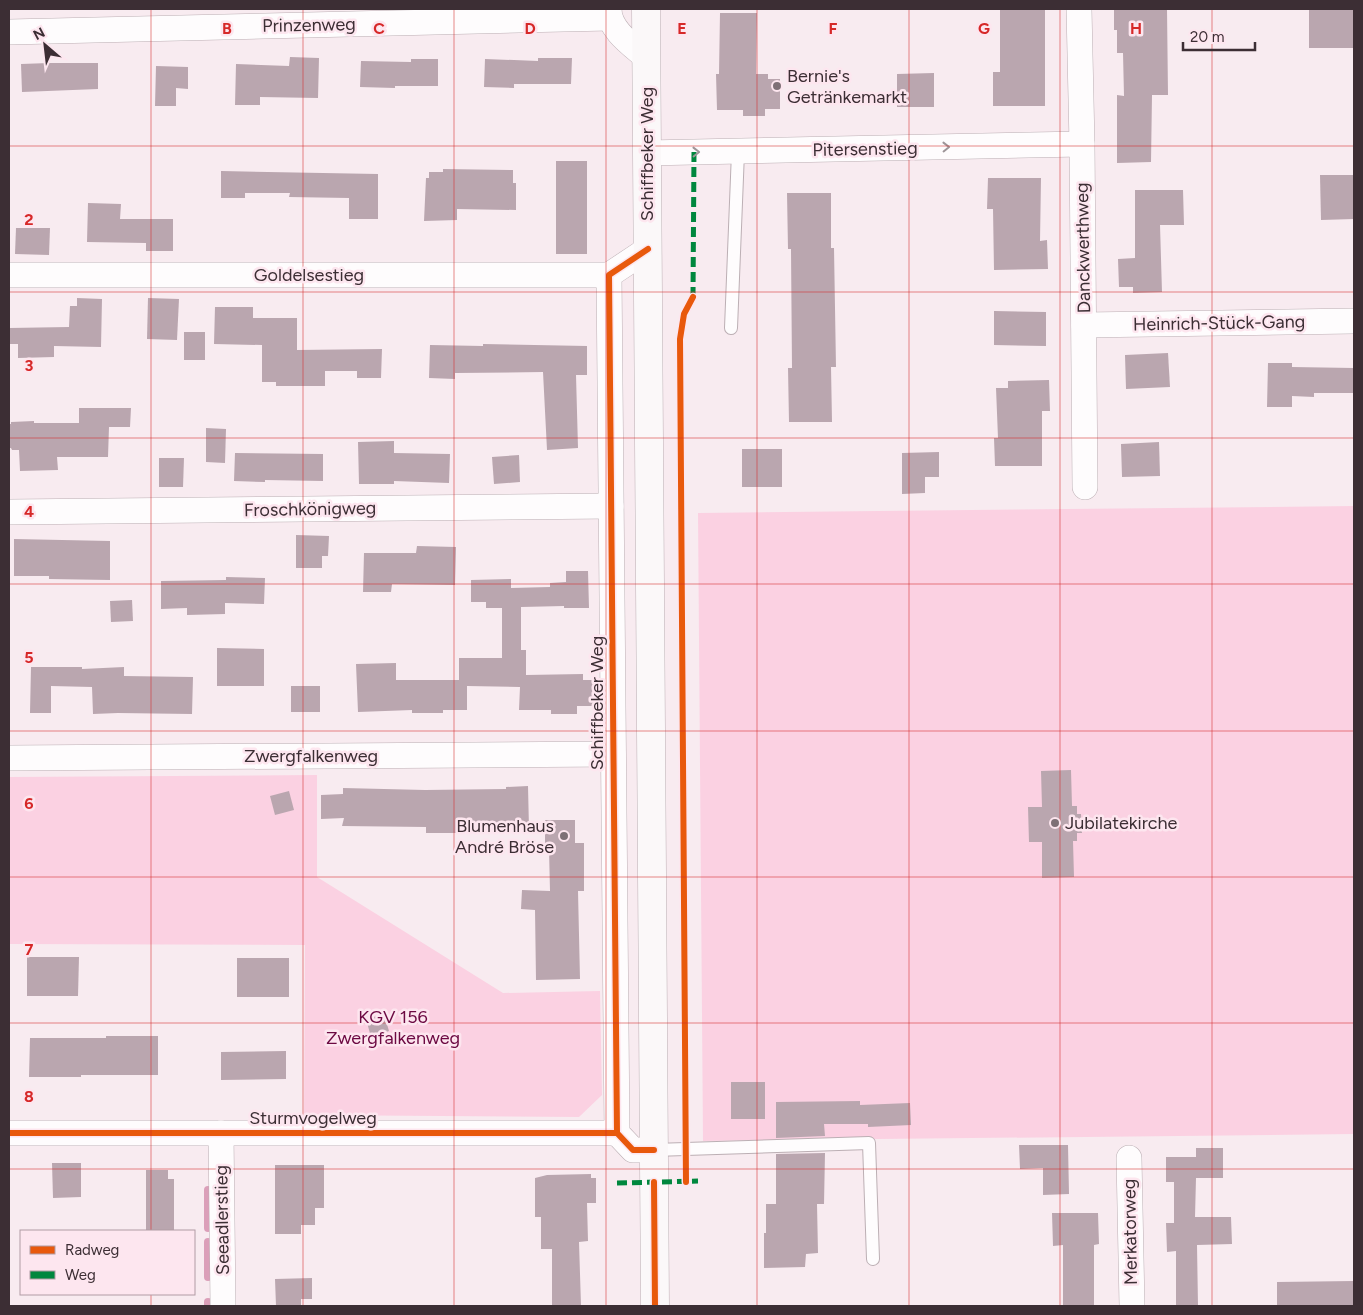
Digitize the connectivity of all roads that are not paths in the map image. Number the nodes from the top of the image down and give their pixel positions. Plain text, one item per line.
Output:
1 (646, 9) edge
2 (1079, 9) edge
3 (609, 13) edge
4 (9, 32) edge
5 (647, 58) junction
6 (1082, 144) junction
7 (738, 152) junction
8 (647, 154) junction
9 (648, 249) junction
10 (9, 275) edge
11 (609, 275) junction
12 (1354, 321) edge
13 (1084, 325) junction
14 (731, 328) dead end
15 (1085, 487) dead end
16 (611, 506) junction
17 (9, 512) edge
18 (613, 754) junction
19 (9, 758) edge
20 (9, 1133) edge
21 (221, 1133) junction
22 (617, 1133) junction
23 (654, 1150) junction
24 (1129, 1158) dead end
25 (873, 1259) dead end
26 (222, 1306) edge
27 (655, 1306) edge
28 (1132, 1306) edge

1 - 5 main road, Schiffbeker Weg
2 - 6 street, Danckwerthweg
3 - 4 street, Prinzenweg
3 - 5 street
5 - 8 main road, Schiffbeker Weg
7 -> 6 street, Pitersenstieg
6 - 13 street, Danckwerthweg
8 -> 7 street, Pitersenstieg
7 - 14 lane
8 - 9 main road, Schiffbeker Weg
9 - 11 street
9 - 23 main road, Schiffbeker Weg
10 - 11 street, Goldelsestieg
11 - 16 street, Schiffbeker Weg
12 - 13 street, Heinrich-Stück-Gang
13 - 15 street, Danckwerthweg
16 - 17 street, Froschkönigweg
16 - 18 street, Schiffbeker Weg
18 - 19 street, Zwergfalkenweg
18 - 22 street, Schiffbeker Weg
20 - 21 street, Sturmvogelweg
21 - 22 street, Sturmvogelweg
21 - 26 street, Seeadlerstieg
22 - 23 street
23 - 25 lane
23 - 27 main road, Schiffbeker Weg
24 - 28 street, Merkatorweg

